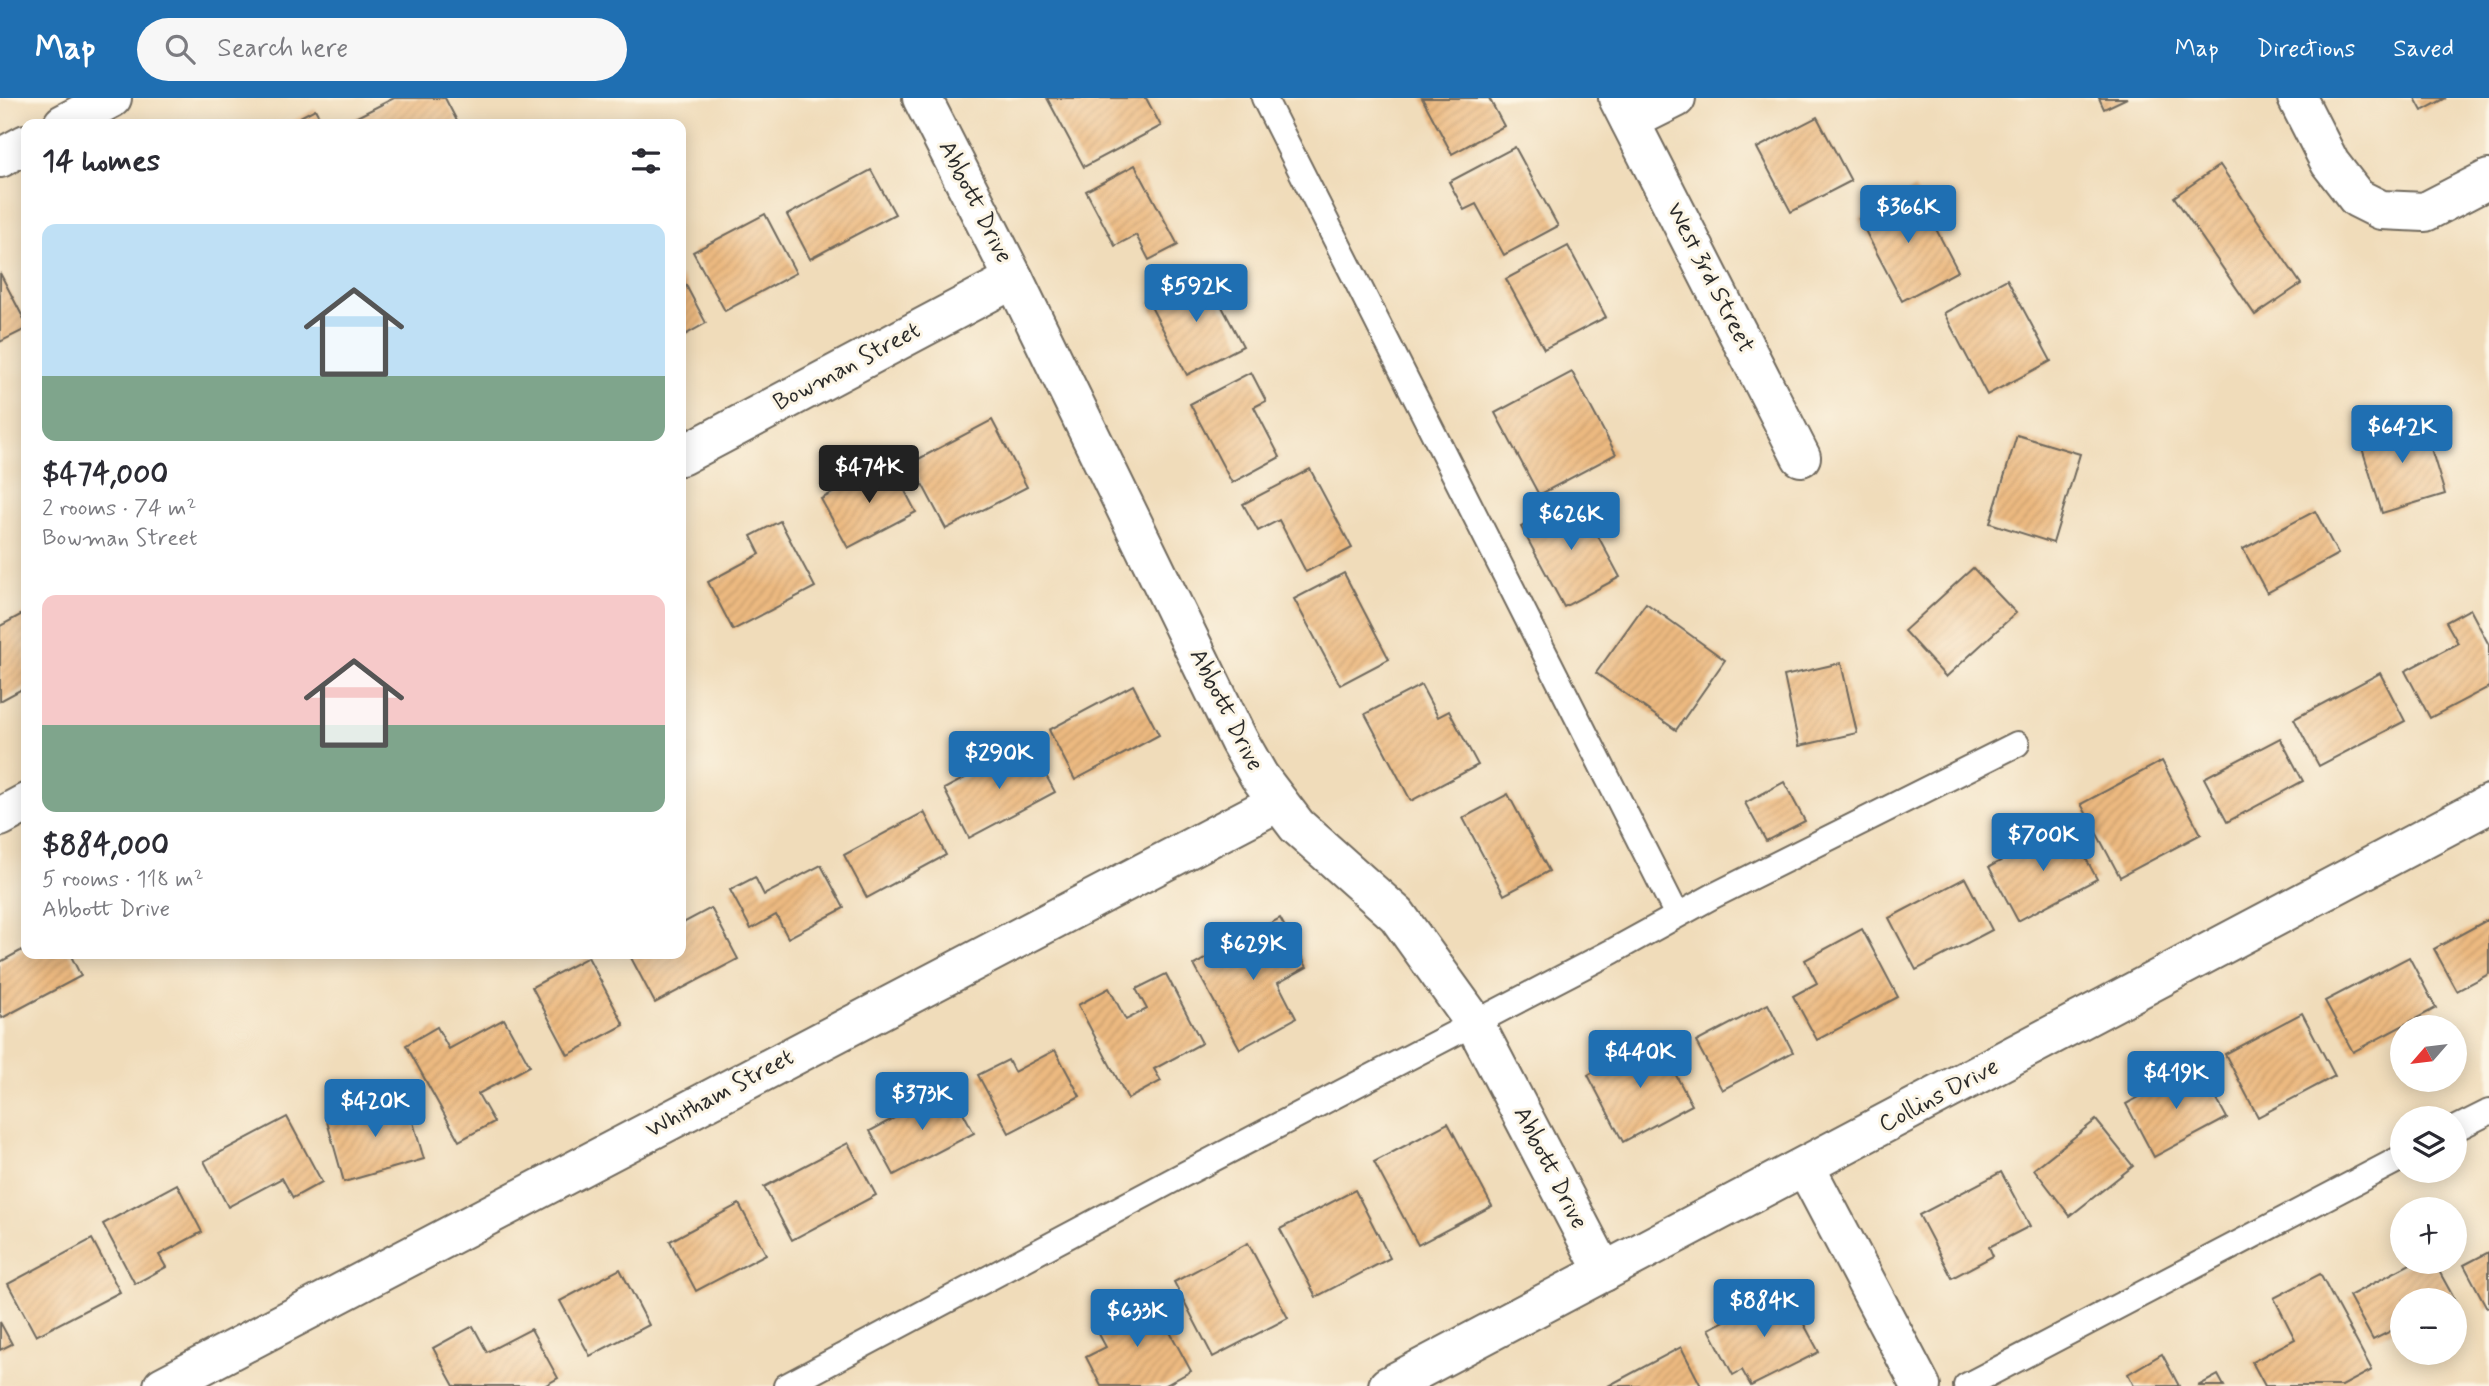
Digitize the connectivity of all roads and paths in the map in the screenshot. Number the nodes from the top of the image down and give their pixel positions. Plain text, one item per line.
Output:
1 (112, 98) edge
2 (922, 98) edge
3 (1264, 98) edge
4 (1676, 98) edge
5 (2297, 98) edge
6 (1624, 110) edge
7 (72, 119) edge
8 (21, 147) edge
9 (0, 158) edge
10 (2489, 179) edge
11 (1014, 279) junction
12 (686, 453) edge
13 (1801, 457) dead end
14 (2017, 744) dead end
15 (1278, 802) junction
16 (2489, 804) edge
17 (21, 806) edge
18 (0, 817) edge
19 (1677, 915) junction
20 (1474, 1022) junction
21 (2489, 1112) edge
22 (2467, 1123) edge
23 (2390, 1164) edge
24 (1805, 1167) junction
25 (1604, 1272) junction
26 (163, 1386) edge
27 (786, 1386) edge
28 (1388, 1386) edge
29 (1921, 1386) edge
30 (1966, 1386) edge

1 - 7 street
2 - 11 street, Abbott Drive
3 - 19 lane
4 - 6 street
5 - 10 street
6 - 13 street, West 3rd Street
8 - 9 street
11 - 12 street, Bowman Street
11 - 15 street, Abbott Drive
14 - 19 lane
15 - 20 street, Abbott Drive
15 - 26 street, Whitham Street
16 - 24 street, Collins Drive
17 - 18 street
19 - 20 lane
20 - 25 street, Abbott Drive
20 - 27 lane
21 - 22 lane
23 - 30 lane
24 - 25 street, Collins Drive
24 - 29 street
25 - 28 street, Collins Drive

